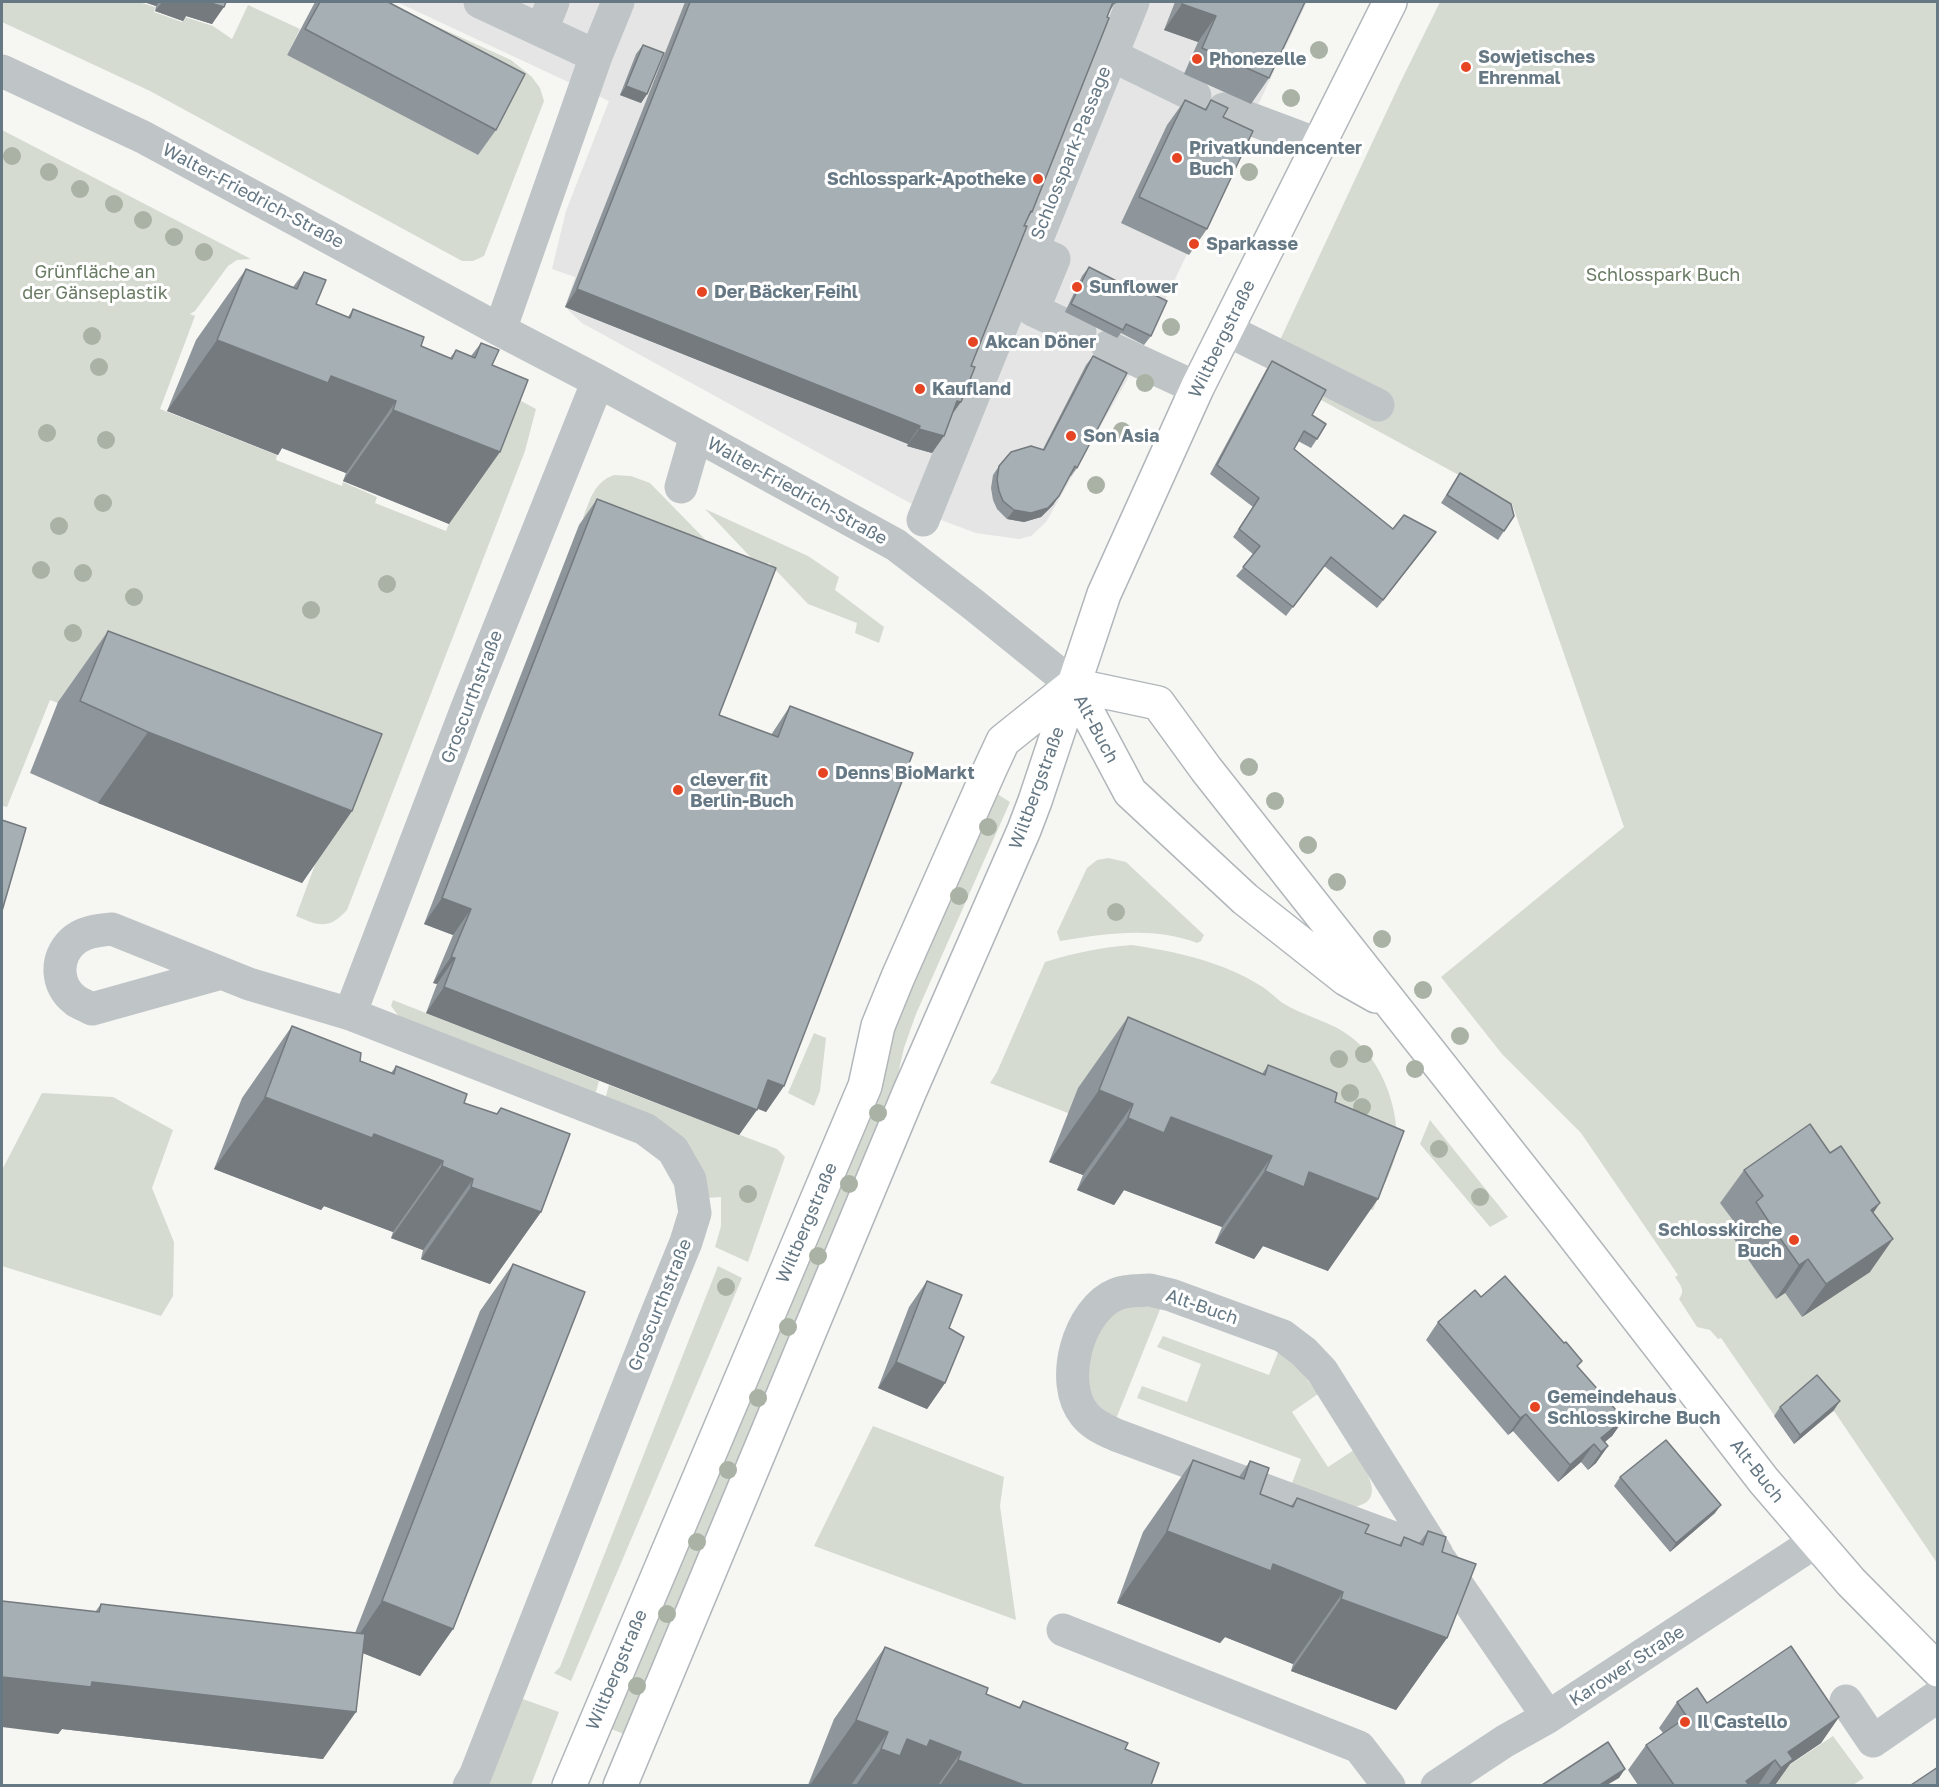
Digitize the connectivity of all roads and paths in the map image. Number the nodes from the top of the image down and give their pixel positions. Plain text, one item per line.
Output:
1 (480, 2) edge
2 (618, 2) edge
3 (1133, 2) edge
4 (1390, 2) edge
5 (548, 15) edge
6 (1111, 55) junction
7 (596, 56) junction
8 (2, 71) edge
9 (1320, 145) junction
10 (1032, 250) junction
11 (500, 330) junction
12 (1227, 330) junction
13 (598, 381) junction
14 (1197, 388) junction
15 (1378, 405) dead end
16 (696, 435) junction
17 (681, 487) dead end
18 (923, 520) dead end
19 (1073, 685) junction
20 (221, 973) dead end
21 (1391, 1004) junction
22 (350, 1014) junction
23 (1815, 1542) junction
24 (1437, 1554) junction
25 (1063, 1630) dead end
26 (1938, 1670) edge
27 (1938, 1696) edge
28 (1846, 1701) dead end
29 (1548, 1717) junction
30 (575, 1784) edge
31 (469, 1785) edge
32 (620, 1785) edge
33 (1389, 1785) edge
34 (1437, 1785) edge

1 - 5 street
2 - 7 street
3 - 6 street, Schlosspark-Passage
4 - 9 main road, Wiltbergstraße
5 - 7 street
6 - 9 street, Schlosspark-Passage
6 - 10 street, Schlosspark-Passage
7 - 11 street
8 - 11 street, Walter-Friedrich-Straße
9 - 12 main road, Wiltbergstraße
10 - 14 street, Schlosspark-Passage
10 - 18 street, Schlosspark-Passage
11 - 13 street, Walter-Friedrich-Straße
12 - 14 main road, Wiltbergstraße
12 - 15 street
13 - 16 street, Walter-Friedrich-Straße
13 - 22 street, Groscurthstraße
14 - 19 main road, Wiltbergstraße
16 - 17 street
16 - 19 street, Walter-Friedrich-Straße
19 - 21 main road, Alt-Buch
19 - 21 main road, Alt-Buch
19 - 30 main road, Wiltbergstraße
19 - 32 main road, Wiltbergstraße
20 - 22 street, Groscurthstraße
21 - 23 main road, Alt-Buch
22 - 31 street, Groscurthstraße
23 - 26 main road, Alt-Buch
23 - 29 street, Karower Straße
24 - 24 street, Alt-Buch
24 - 29 street, Alt-Buch
25 - 33 street
27 - 28 street
29 - 34 street, Karower Straße

